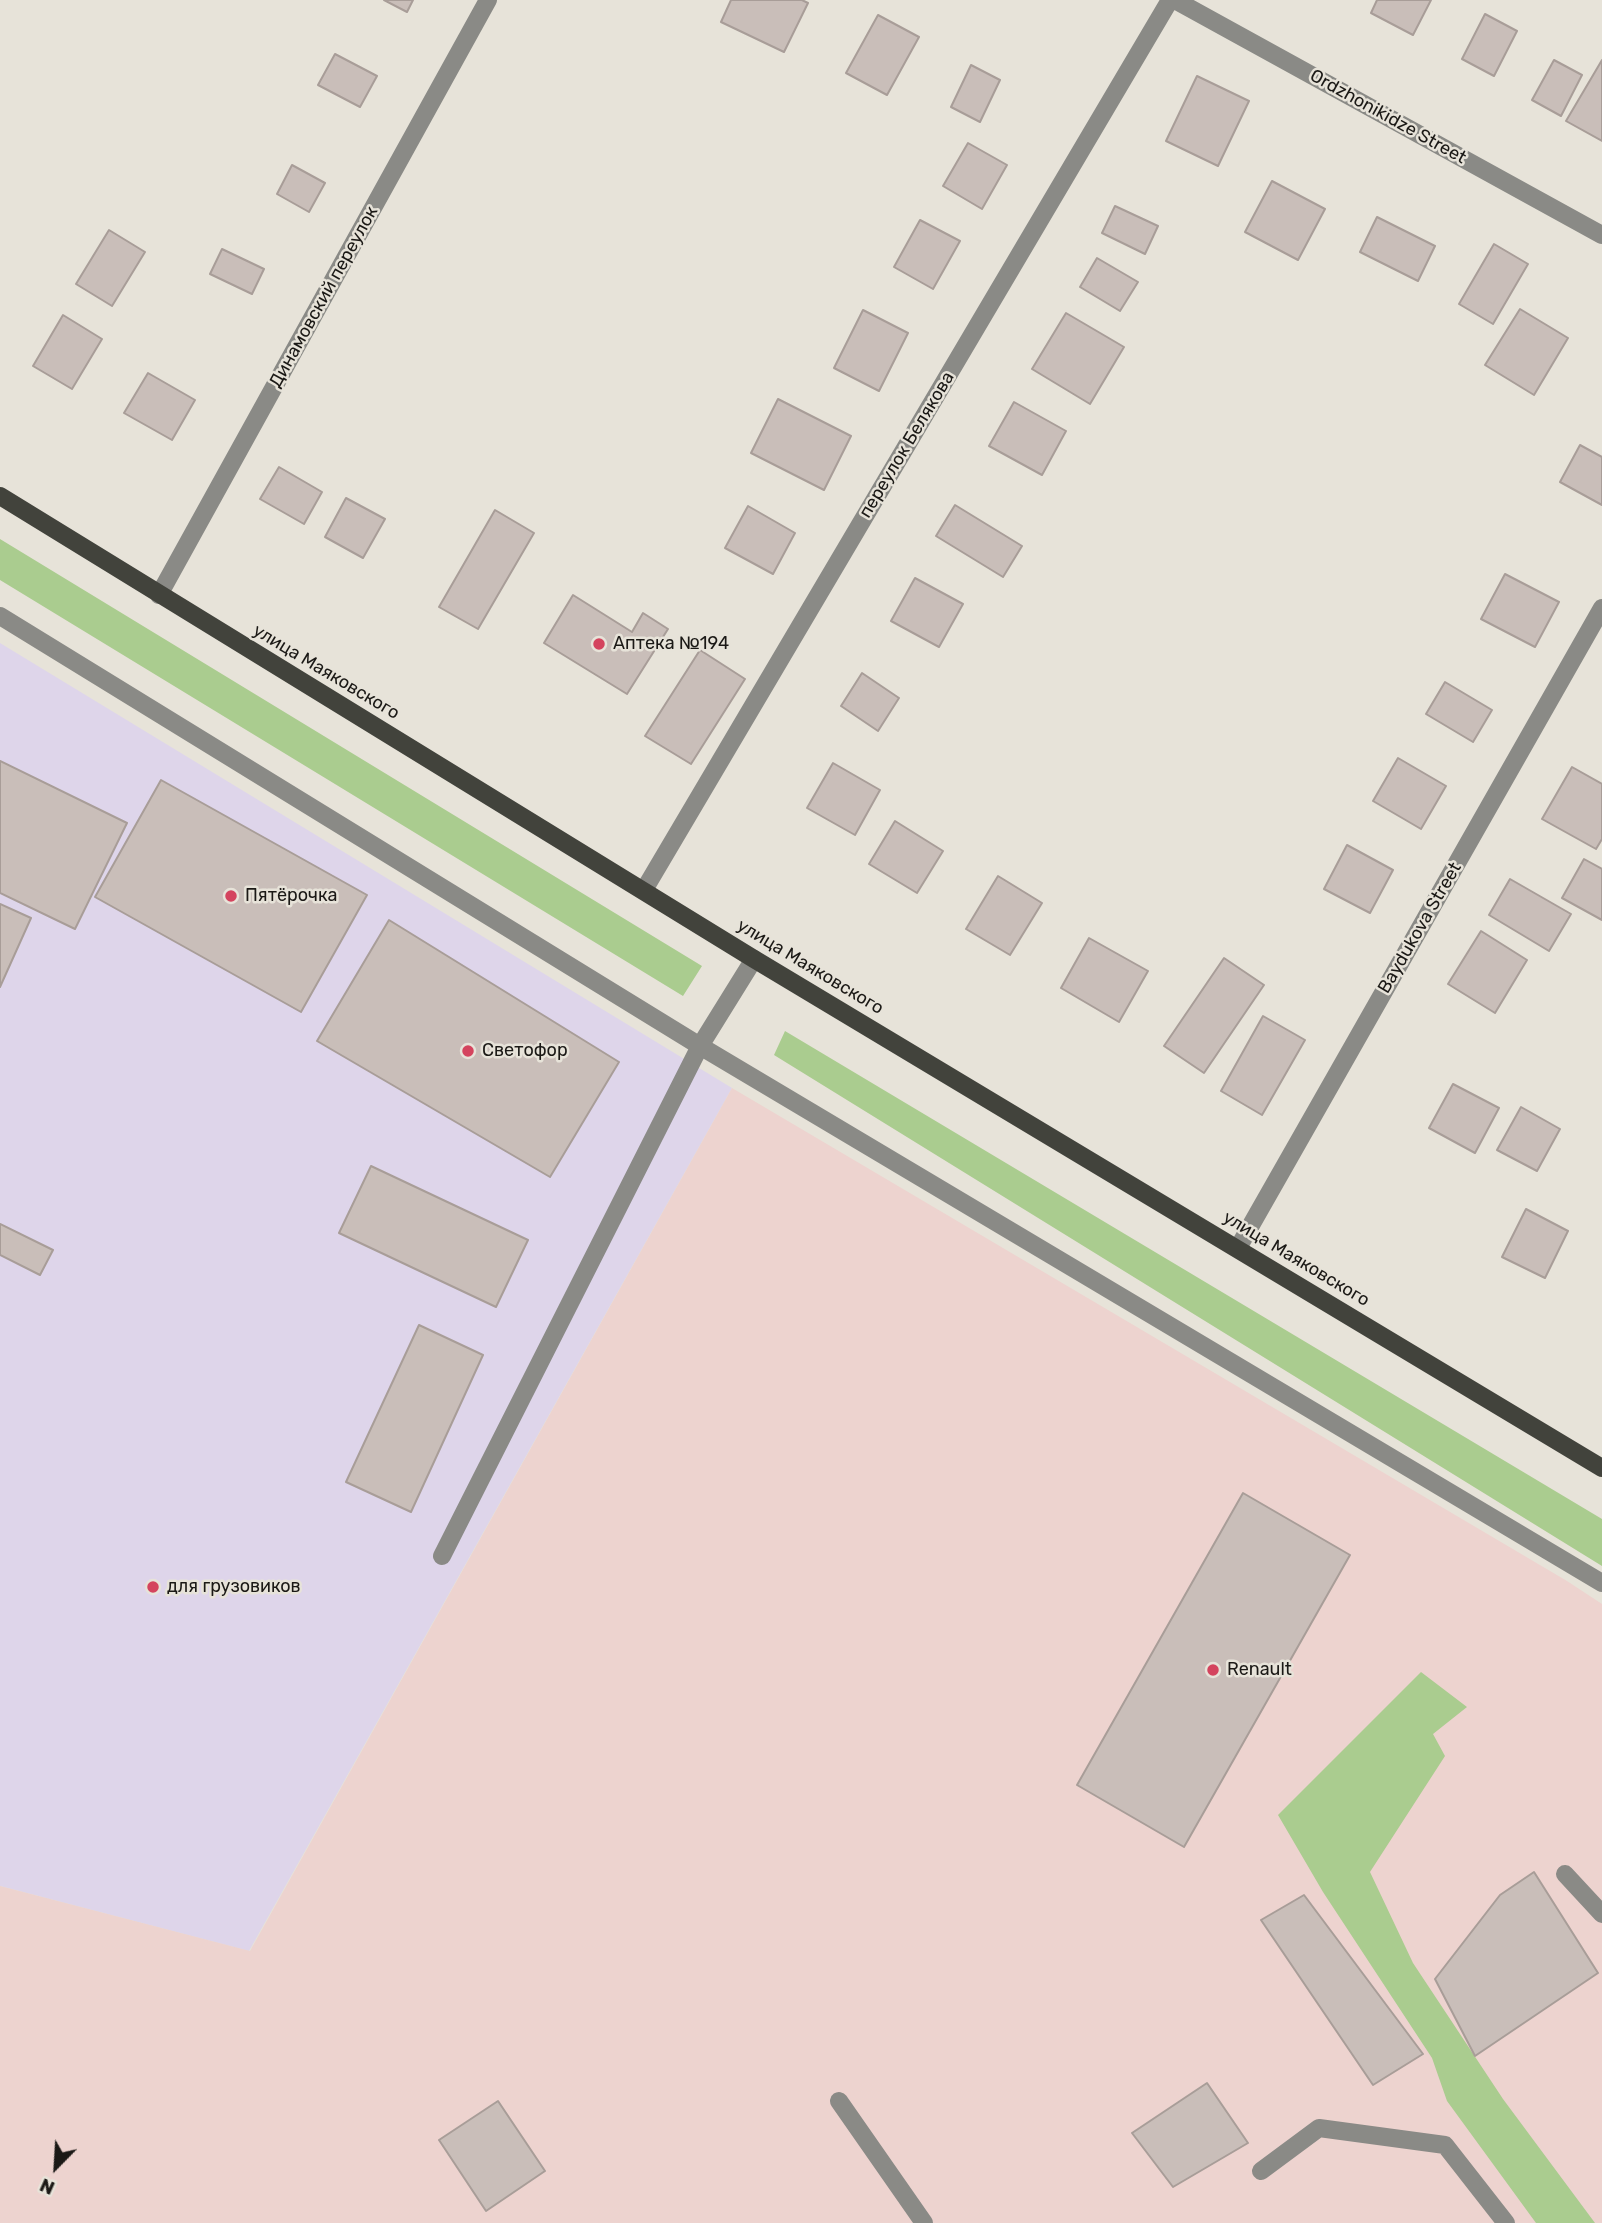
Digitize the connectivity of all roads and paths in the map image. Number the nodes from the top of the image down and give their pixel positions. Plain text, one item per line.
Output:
1 (488, 0) edge
2 (1172, 0) edge
3 (1602, 235) edge
4 (0, 496) edge
5 (159, 595) junction
6 (1602, 608) edge
7 (0, 616) edge
8 (644, 890) junction
9 (754, 959) junction
10 (700, 1046) junction
11 (1238, 1248) junction
12 (1602, 1468) edge
13 (442, 1556) dead end
14 (1602, 1583) edge
15 (1565, 1874) dead end
16 (1602, 1914) edge
17 (839, 2101) dead end
18 (1261, 2171) dead end
19 (924, 2223) edge
20 (1506, 2223) edge

1 - 5 street, Динамовский переулок
2 - 3 street, Ordzhonikidze Street
2 - 8 street, переулок Белякова
4 - 5 main road, улица Маяковского
5 - 8 main road, улица Маяковского
6 - 11 street, Baydukova Street
7 - 10 street
8 - 9 main road, улица Маяковского
9 - 10 street
9 - 11 main road, улица Маяковского
10 - 13 street
10 - 14 street
11 - 12 main road, улица Маяковского
15 - 16 street
17 - 19 street
18 - 20 street

